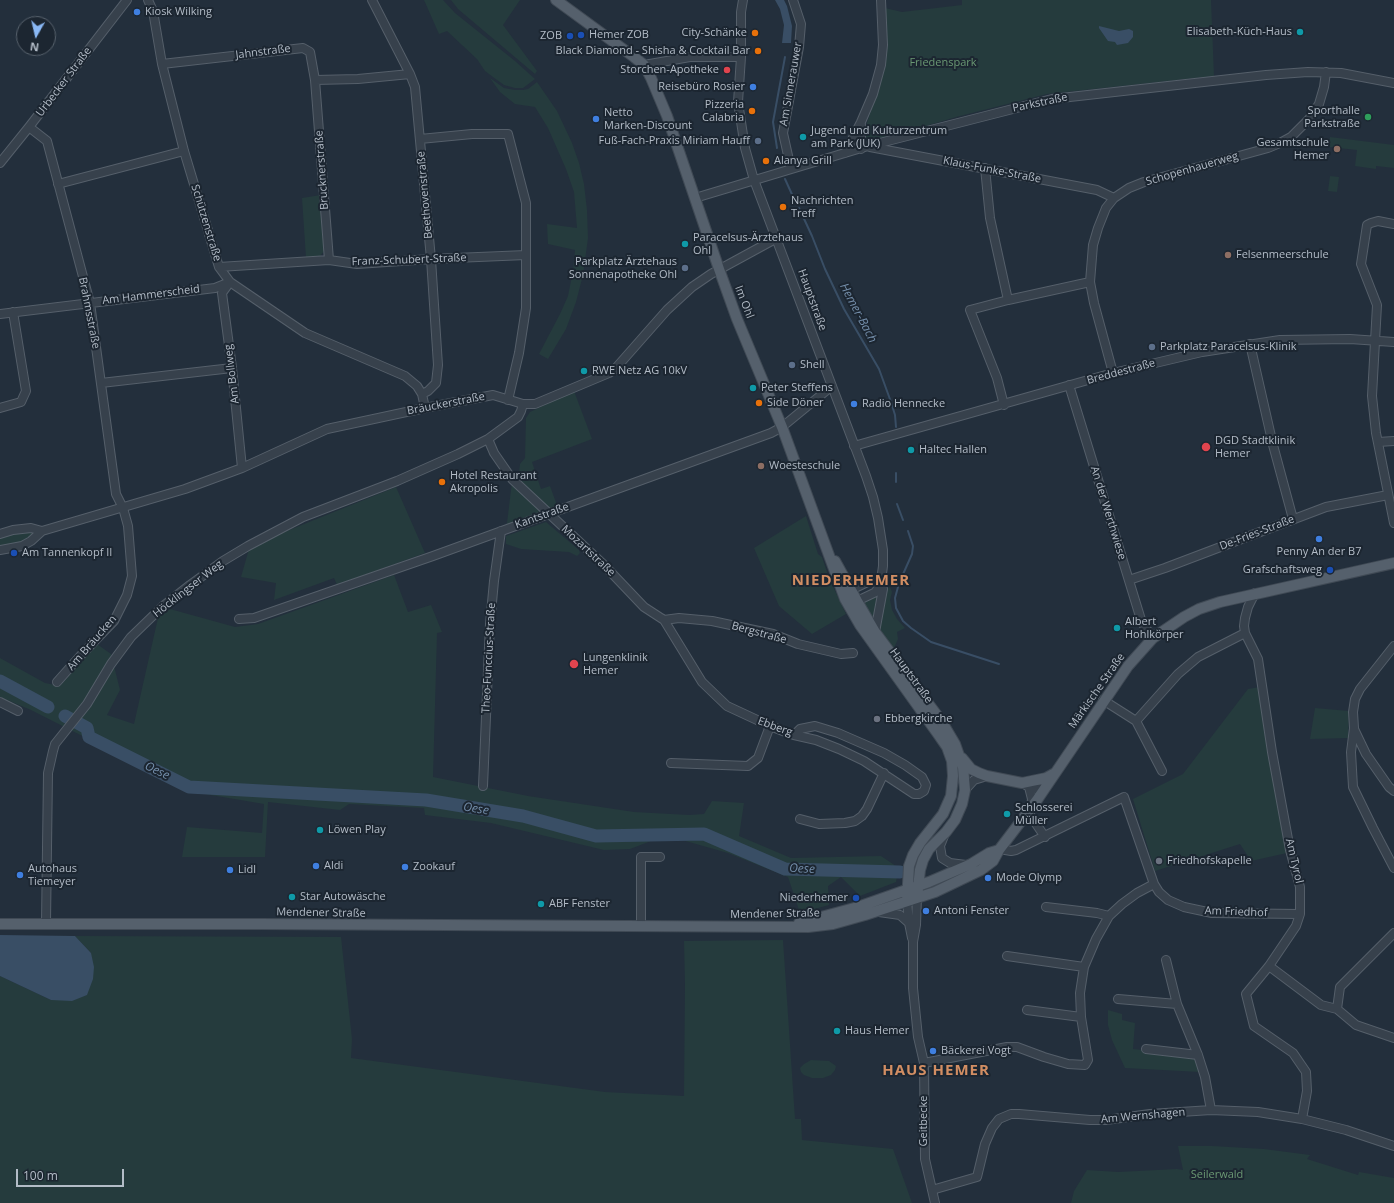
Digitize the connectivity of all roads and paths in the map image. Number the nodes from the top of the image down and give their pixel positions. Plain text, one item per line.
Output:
1 (127, 0) edge
2 (148, 0) edge
3 (372, 0) edge
4 (556, 0) edge
5 (743, 0) edge
6 (793, 0) edge
7 (881, 0) edge
8 (741, 57) junction
9 (162, 64) junction
10 (644, 65) junction
11 (1326, 72) junction
12 (410, 74) junction
13 (315, 80) junction
14 (1394, 83) edge
15 (861, 122) junction
16 (29, 127) junction
17 (420, 139) junction
18 (864, 148) junction
19 (184, 151) junction
20 (845, 153) junction
21 (0, 163) edge
22 (985, 168) junction
23 (791, 169) junction
24 (754, 180) junction
25 (58, 184) junction
26 (695, 198) junction
27 (1114, 198) junction
28 (1394, 224) edge
29 (777, 238) junction
30 (526, 255) junction
31 (431, 258) junction
32 (329, 260) junction
33 (220, 267) junction
34 (719, 270) junction
35 (230, 282) junction
36 (1090, 282) junction
37 (1008, 300) junction
38 (90, 303) junction
39 (13, 312) junction
40 (0, 314) edge
41 (1376, 340) junction
42 (1394, 342) edge
43 (1250, 344) junction
44 (232, 368) junction
45 (1113, 373) junction
46 (102, 383) junction
47 (1069, 385) junction
48 (832, 386) junction
49 (422, 394) junction
50 (508, 400) junction
51 (523, 404) junction
52 (1004, 404) junction
53 (0, 408) edge
54 (425, 408) junction
55 (782, 427) junction
56 (488, 439) junction
57 (1394, 441) edge
58 (1378, 442) junction
59 (854, 446) junction
60 (242, 468) junction
61 (1388, 495) junction
62 (123, 508) junction
63 (549, 515) junction
64 (1293, 519) junction
65 (1394, 523) edge
66 (42, 531) junction
67 (501, 531) junction
68 (0, 534) edge
69 (825, 546) junction
70 (0, 550) edge
71 (1394, 563) edge
72 (1128, 577) junction
73 (881, 581) junction
74 (851, 590) junction
75 (1255, 593) junction
76 (844, 599) junction
77 (856, 601) junction
78 (239, 620) dead end
79 (664, 620) junction
80 (875, 632) junction
81 (1245, 633) junction
82 (1153, 638) junction
83 (1394, 646) edge
84 (853, 653) dead end
85 (57, 682) dead end
86 (1103, 700) junction
87 (0, 702) edge
88 (18, 711) dead end
89 (930, 713) junction
90 (1136, 721) junction
91 (770, 726) junction
92 (1354, 728) junction
93 (794, 734) junction
94 (1364, 751) junction
95 (1351, 752) junction
96 (960, 756) junction
97 (671, 763) dead end
98 (1162, 771) dead end
99 (884, 773) junction
100 (1055, 773) junction
101 (987, 776) junction
102 (1026, 785) junction
103 (483, 786) dead end
104 (1044, 789) junction
105 (964, 790) junction
106 (1394, 791) edge
107 (1029, 810) junction
108 (800, 819) dead end
109 (946, 832) junction
110 (1045, 837) junction
111 (1000, 849) junction
112 (660, 857) dead end
113 (1392, 858) edge
114 (971, 864) junction
115 (1394, 868) edge
116 (1154, 884) junction
117 (918, 886) junction
118 (907, 890) junction
119 (917, 897) junction
120 (907, 901) junction
121 (1046, 907) dead end
122 (876, 912) junction
123 (1300, 914) junction
124 (1109, 916) junction
125 (909, 923) junction
126 (0, 924) edge
127 (46, 924) junction
128 (641, 927) junction
129 (782, 927) junction
130 (1394, 933) edge
131 (913, 942) junction
132 (1007, 956) dead end
133 (1166, 960) dead end
134 (1269, 966) junction
135 (1084, 967) junction
136 (1118, 999) dead end
137 (1177, 1004) junction
138 (1337, 1009) junction
139 (1026, 1010) dead end
140 (1081, 1017) junction
141 (1394, 1038) edge
142 (1146, 1049) dead end
143 (1198, 1055) junction
144 (924, 1063) junction
145 (1211, 1110) junction
146 (1302, 1119) junction
147 (1394, 1146) edge
148 (932, 1190) junction
149 (935, 1203) edge

1 - 16 street, Urbecker Straße
2 - 9 street, Schützenstraße
3 - 12 street, Beethovenstraße
4 - 10 main road
5 - 8 street, Hauptstraße
6 - 23 street, Am Sinnerauwer
7 - 15 street
8 - 10 street
8 - 24 street, Hauptstraße
9 - 13 street, Jahnstraße
9 - 19 street, Schützenstraße
10 - 26 main road, Im Ohl
11 - 14 street, Parkstraße
11 - 18 street, Parkstraße
11 - 27 street, Schopenhauerweg
12 - 13 street
12 - 17 street, Beethovenstraße
13 - 32 street, Brucknerstraße
15 - 18 street
15 - 20 street
16 - 21 street, Urbecker Straße
16 - 25 street, Brahmsstraße
17 - 30 street
17 - 31 street, Beethovenstraße
18 - 20 street, Parkstraße
18 - 22 street, Klaus-Funke-Straße
19 - 25 street
19 - 33 street, Schützenstraße
20 - 23 street, Parkstraße
22 - 27 street, Klaus-Funke-Straße
22 - 37 street
23 - 24 street, Parkstraße
24 - 26 street, Parkstraße
24 - 29 street, Hauptstraße
25 - 38 street, Brahmsstraße
26 - 34 main road, Im Ohl
27 - 36 street
28 - 41 street
29 - 34 street, Bräuckerstraße
29 - 48 street, Hauptstraße
30 - 31 street, Franz-Schubert-Straße
30 - 50 street
31 - 32 street, Franz-Schubert-Straße
31 - 49 street, Beethovenstraße
32 - 33 street, Franz-Schubert-Straße
33 - 35 street, Schützenstraße
34 - 51 street, Bräuckerstraße
34 - 55 main road, Im Ohl
35 - 38 street, Am Hammerscheid
35 - 44 street, Am Bollweg
35 - 49 street, Schützenstraße
36 - 37 street
36 - 45 street
37 - 52 street
38 - 39 street, Am Hammerscheid
38 - 46 street, Brahmsstraße
39 - 40 street, Am Hammerscheid
39 - 53 street
41 - 42 street, Breddestraße
41 - 43 street, Breddestraße
41 - 58 street
43 - 45 street, Breddestraße
43 - 64 street
44 - 46 street
44 - 60 street, Am Bollweg
45 - 47 street, Breddestraße
46 - 62 street, Brahmsstraße
47 - 52 street, Breddestraße
47 - 72 street, An der Werthwiese
48 - 55 street, Kantstraße
48 - 59 street, Hauptstraße
49 - 54 street, Schützenstraße
50 - 51 street, Bräuckerstraße
50 - 54 street, Bräuckerstraße
51 - 56 street, Höcklingser Weg
52 - 59 street, Breddestraße
54 - 60 street, Bräuckerstraße
55 - 63 street, Kantstraße
55 - 69 main road, Im Ohl
56 - 63 street, Mozartstraße
56 - 127 street, Höcklingser Weg
57 - 58 street
58 - 61 street
59 - 73 street, Hauptstraße
60 - 62 street, Bräuckerstraße
61 - 64 street, De-Fries-Straße
61 - 65 street
62 - 66 street, Bräuckerstraße
62 - 85 street, Am Bräucken
63 - 67 street, Kantstraße
63 - 79 street, Mozartstraße
64 - 72 street, De-Fries-Straße
66 - 68 street
66 - 70 street
67 - 78 street, Kantstraße
67 - 103 street, Theo-Funccius-Straße
69 - 74 main road, Im Ohl
69 - 76 main road, Im Ohl
71 - 75 main road, Märkische Straße
72 - 82 street, An der Werthwiese
73 - 74 street
73 - 77 street
73 - 80 street, Hauptstraße
74 - 76 street
74 - 77 main road, Hauptstraße
75 - 81 street, Am Tyrol
75 - 82 main road, Märkische Straße
76 - 77 street
76 - 89 main road, Hauptstraße
77 - 80 main road, Hauptstraße
79 - 84 street, Bergstraße
79 - 91 street, Ebberg
80 - 89 main road, Hauptstraße
81 - 90 street
81 - 123 street, Am Tyrol
82 - 86 main road, Märkische Straße
83 - 92 street
86 - 90 street
86 - 100 main road, Märkische Straße
87 - 88 street
89 - 96 main road, Hauptstraße
89 - 118 main road, Hauptstraße
90 - 98 street
91 - 93 street, Ebberg
91 - 97 street
92 - 94 street
92 - 95 street
93 - 99 street, Ebberg
93 - 99 street, Ebberg
94 - 95 street
94 - 106 street
95 - 113 street
96 - 101 main road, Hauptstraße
96 - 105 main road, Hauptstraße
99 - 108 street
100 - 102 main road, Hauptstraße
100 - 104 main road, Märkische Straße
101 - 102 main road, Hauptstraße
101 - 105 street
102 - 104 street, Hauptstraße
102 - 107 street
104 - 107 main road, Märkische Straße
105 - 109 main road, Hauptstraße
107 - 110 street
107 - 111 main road, Märkische Straße
109 - 114 street, Hauptstraße
109 - 117 main road, Hauptstraße
110 - 111 street
110 - 116 street, Am Friedhof
111 - 114 main road, Märkische Straße
111 - 119 main road, Märkische Straße
112 - 128 street
113 - 115 street
114 - 117 main road, Märkische Straße
116 - 123 street, Am Friedhof
116 - 124 street
117 - 118 main road, Märkische Straße
117 - 119 main road, Hauptstraße
118 - 120 main road, Hauptstraße
118 - 129 main road, Märkische Straße
119 - 120 main road, Märkische Straße
119 - 131 street, Geitbecke
120 - 122 main road, Mendener Straße
120 - 125 street, Geitbecke
121 - 124 street
122 - 125 street
122 - 129 main road, Mendener Straße
123 - 134 street, Am Tyrol
124 - 135 street
125 - 131 street, Geitbecke
126 - 127 main road, Mendener Straße
127 - 128 main road, Mendener Straße
128 - 129 main road, Mendener Straße
130 - 138 street
131 - 144 street, Geitbecke
132 - 135 street
133 - 137 street
134 - 138 street
134 - 146 street, Am Tyrol
135 - 140 street
136 - 137 street
137 - 143 street
138 - 141 street
139 - 140 street
140 - 144 street
142 - 143 street
143 - 145 street
144 - 148 street, Geitbecke
145 - 146 street, Am Wernshagen
145 - 148 street, Am Wernshagen
146 - 147 street, Am Wernshagen
148 - 149 street, Geitbecke

